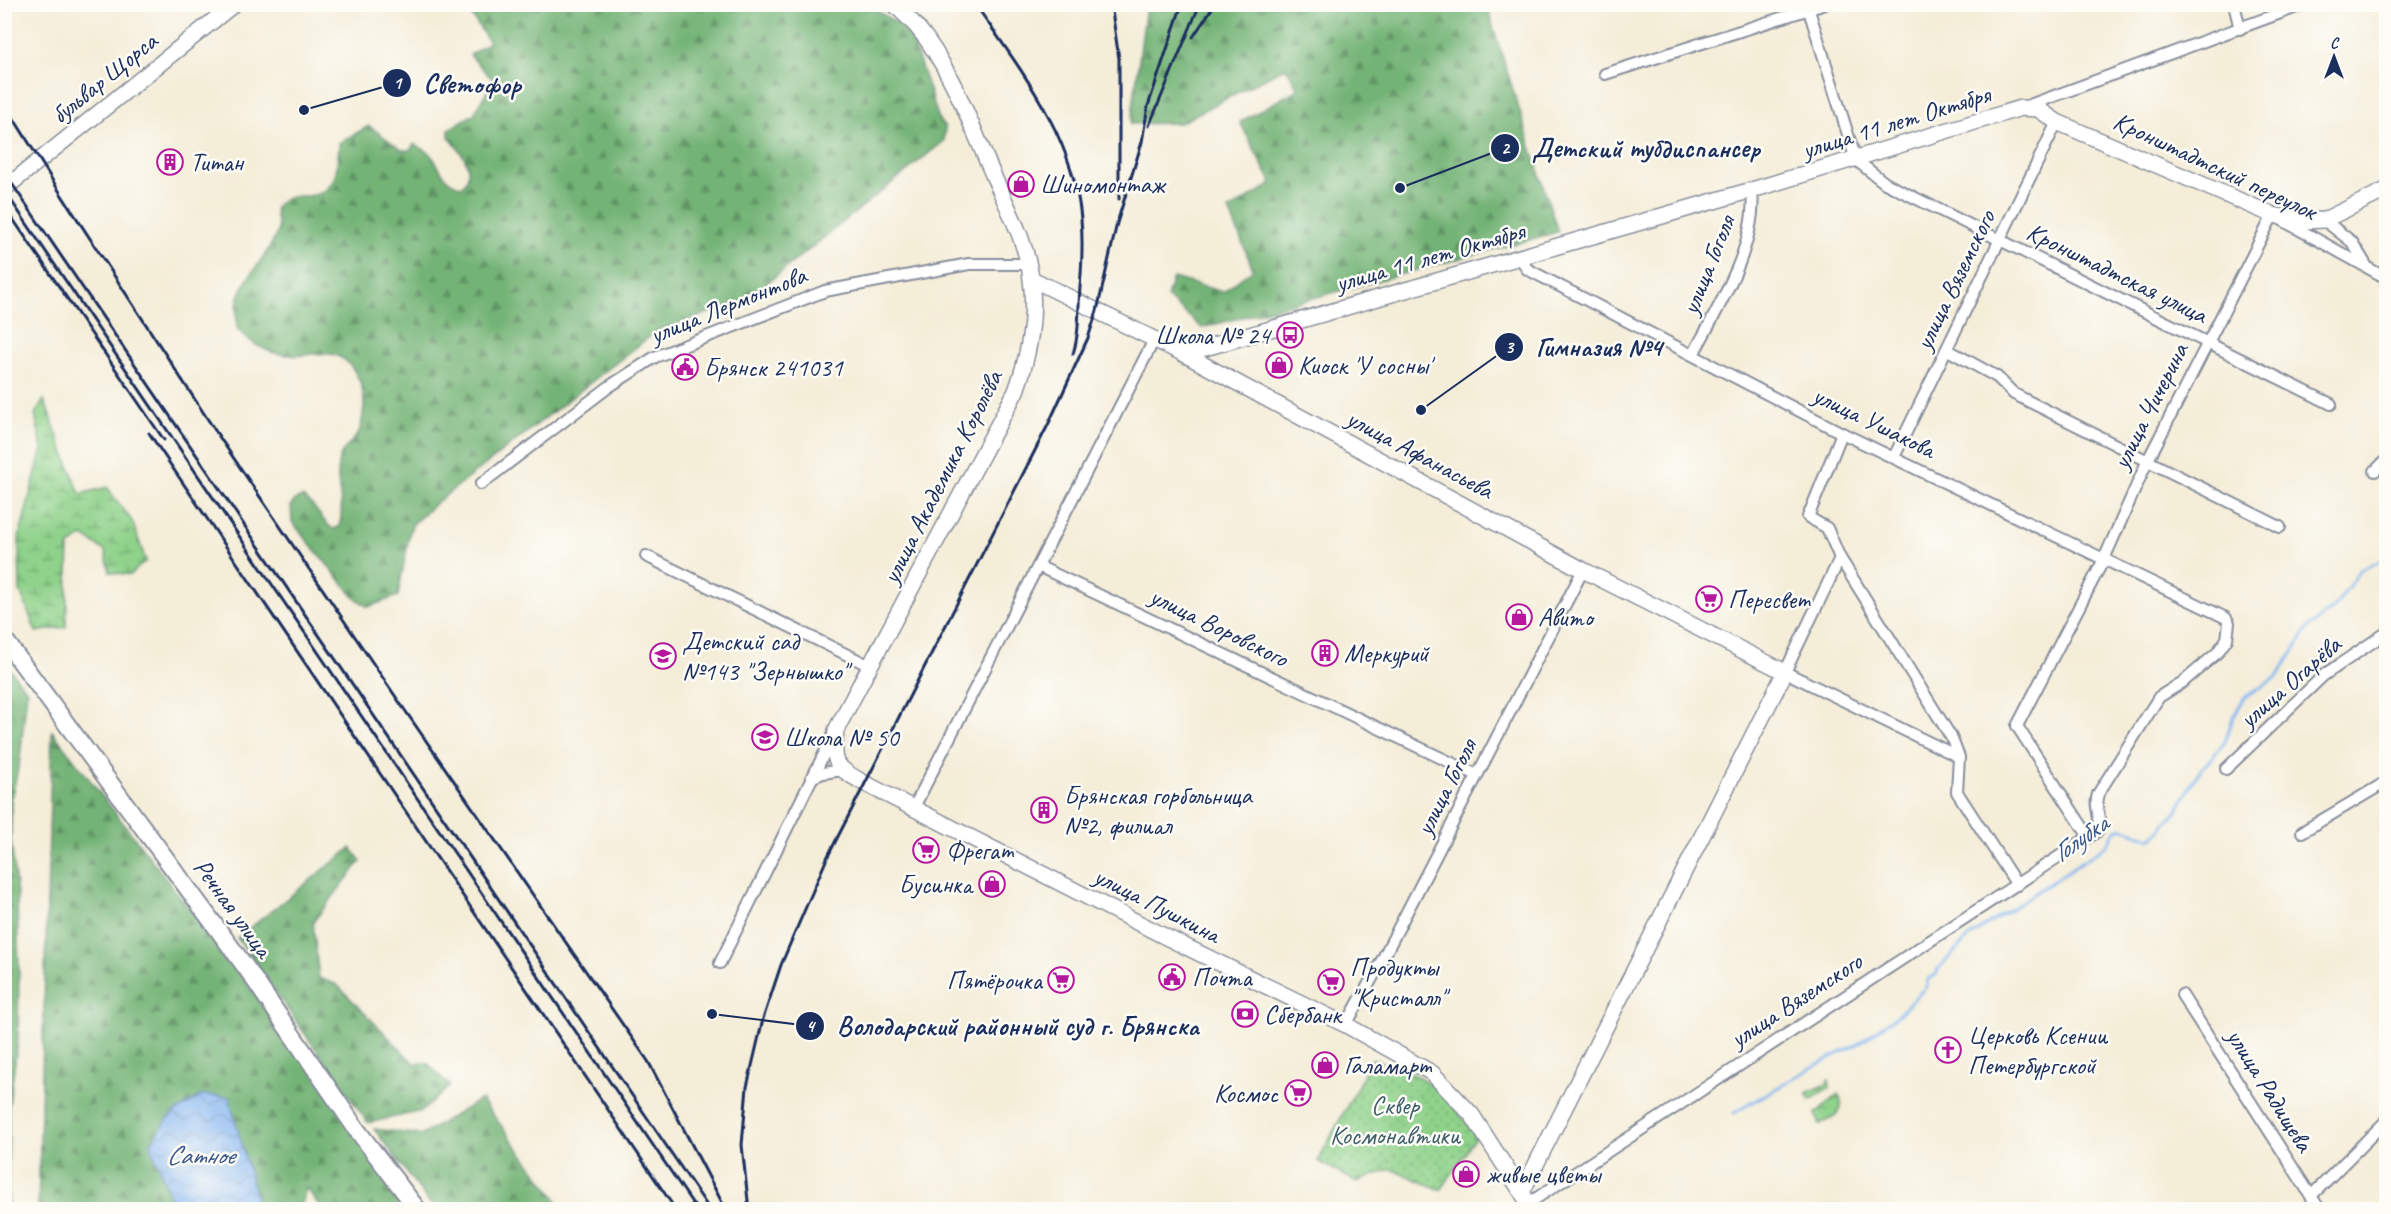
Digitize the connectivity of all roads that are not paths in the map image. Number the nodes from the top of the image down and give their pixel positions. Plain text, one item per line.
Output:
1 (234, 4) edge
2 (894, 4) edge
3 (1825, 4) edge
4 (2234, 4) edge
5 (2305, 4) edge
6 (1808, 7) edge
7 (2240, 28) junction
8 (1605, 74) dead end
9 (2021, 108) junction
10 (2057, 122) junction
11 (1856, 160) junction
12 (4, 189) edge
13 (1752, 190) junction
14 (2386, 190) edge
15 (2273, 215) junction
16 (2324, 220) junction
17 (2001, 242) junction
18 (1520, 257) junction
19 (2368, 267) junction
20 (1030, 272) junction
21 (2386, 278) edge
22 (1154, 340) junction
23 (2208, 342) junction
24 (1948, 350) junction
25 (1184, 354) junction
26 (1693, 355) junction
27 (2331, 404) dead end
28 (1842, 433) junction
29 (1894, 457) junction
30 (2386, 460) edge
31 (2147, 462) junction
32 (2375, 471) dead end
33 (481, 484) dead end
34 (2280, 527) dead end
35 (646, 556) dead end
36 (1840, 558) junction
37 (2104, 559) junction
38 (1038, 566) junction
39 (1583, 570) junction
40 (2386, 633) edge
41 (4, 639) edge
42 (870, 666) junction
43 (1785, 672) junction
44 (836, 730) junction
45 (1959, 757) junction
46 (2226, 769) dead end
47 (842, 770) junction
48 (1478, 775) junction
49 (811, 778) junction
50 (2386, 782) edge
51 (913, 809) junction
52 (2302, 832) dead end
53 (2089, 837) junction
54 (2017, 885) junction
55 (720, 963) dead end
56 (2182, 995) dead end
57 (1346, 1025) junction
58 (2386, 1121) edge
59 (2311, 1196) junction
60 (1528, 1201) edge
61 (418, 1209) edge
62 (2320, 1209) edge

1 - 12 street, бульвар Щорса
2 - 20 street, улица Академика Королёва
3 - 6 street
4 - 7 street
5 - 7 street, улица 11 лет Октября
6 - 8 street
6 - 11 street
7 - 9 street, улица 11 лет Октября
9 - 10 street, Кронштадтский переулок
9 - 11 street, улица 11 лет Октября
10 - 15 street, Кронштадтский переулок
10 - 17 street, улица Вяземского
11 - 13 street, улица 11 лет Октября
11 - 17 street, Кронштадтская улица
13 - 18 street, улица 11 лет Октября
13 - 26 street, улица Гоголя
14 - 16 street
15 - 16 street
15 - 19 street, Кронштадтский переулок
15 - 23 street, улица Чичерина
16 - 19 street
17 - 23 street, Кронштадтская улица
17 - 24 street, улица Вяземского
18 - 25 street, улица 11 лет Октября
18 - 26 street, улица Ушакова
19 - 21 street, Кронштадтский переулок
20 - 22 street, улица Афанасьева
20 - 33 street, улица Лермонтова
20 - 42 street, улица Академика Королёва
22 - 25 street, улица Афанасьева
22 - 38 street
23 - 27 street, Кронштадтская улица
23 - 31 street, улица Чичерина
24 - 29 street, улица Вяземского
24 - 31 street
25 - 39 street, улица Афанасьева
26 - 28 street, улица Ушакова
28 - 29 street, улица Ушакова
28 - 36 street
29 - 37 street, улица Ушакова
30 - 32 street
31 - 34 street
31 - 37 street, улица Чичерина
35 - 42 street
36 - 43 street
36 - 45 street
37 - 53 street, улица Чичерина
37 - 53 street, улица Ушакова
38 - 48 street, улица Воровского
38 - 51 street
39 - 43 street, улица Афанасьева
39 - 48 street, улица Гоголя
40 - 46 street, улица Огарёва
41 - 61 main road, Речная улица
42 - 44 street, улица Академика Королёва
43 - 45 street
43 - 60 street
44 - 47 street
44 - 49 street, улица Академика Королёва
45 - 54 street
47 - 49 street
47 - 51 street, улица Пушкина
48 - 57 street, улица Гоголя
49 - 55 street, улица Академика Королёва
50 - 52 street
51 - 57 street, улица Пушкина
53 - 54 street, улица Вяземского
54 - 60 street, улица Вяземского
56 - 59 street, улица Радищева
57 - 60 street, улица Пушкина
58 - 59 street
59 - 62 street, улица Радищева

